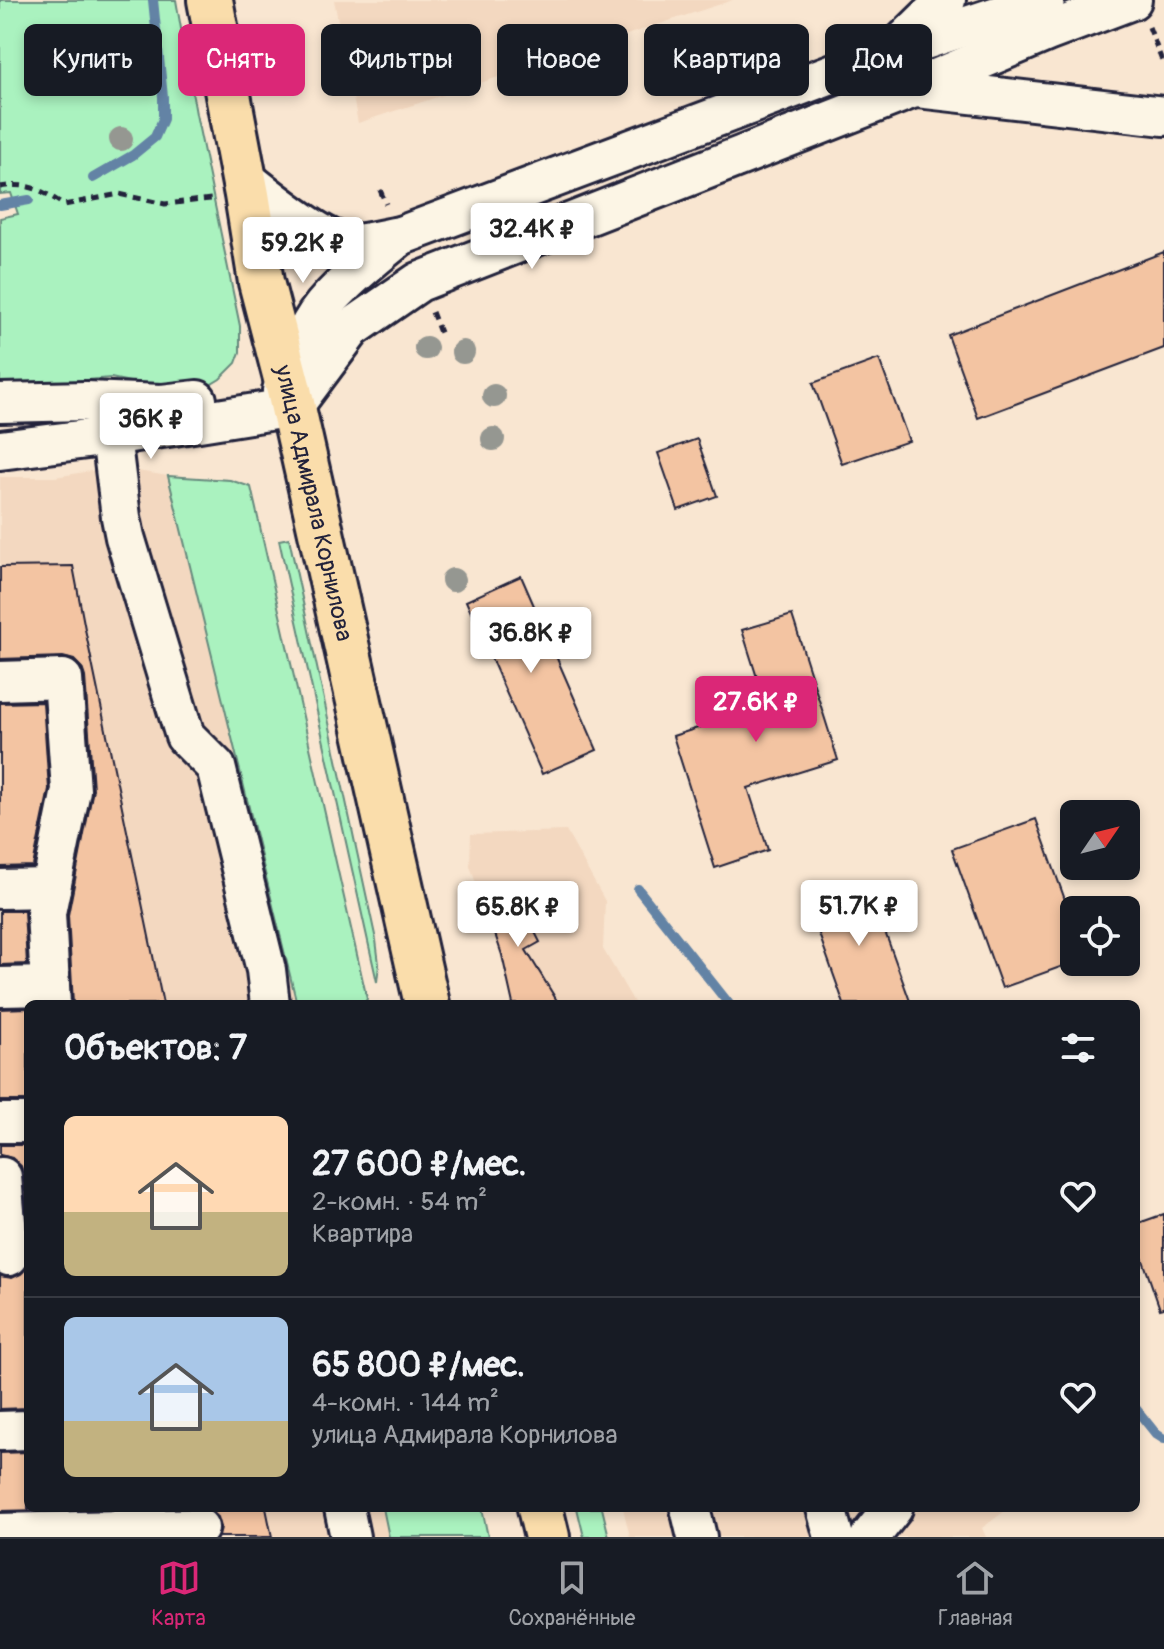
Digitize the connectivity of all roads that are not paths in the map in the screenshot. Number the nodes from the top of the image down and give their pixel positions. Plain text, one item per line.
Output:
1 (210, 0) edge
2 (946, 0) edge
3 (1045, 0) edge
4 (1140, 13) edge
5 (922, 24) edge
6 (932, 38) edge
7 (825, 76) edge
8 (932, 80) edge
9 (932, 90) edge
10 (894, 96) edge
11 (1164, 116) edge
12 (245, 186) junction
13 (400, 236) junction
14 (291, 399) junction
15 (0, 403) edge
16 (111, 436) junction
17 (0, 450) edge
18 (0, 681) edge
19 (51, 888) junction
20 (0, 889) edge
21 (0, 987) edge
22 (50, 995) edge
23 (270, 1000) edge
24 (426, 1000) edge
25 (0, 1123) edge
26 (24, 1123) edge
27 (0, 1178) edge
28 (12, 1256) edge
29 (24, 1430) edge
30 (0, 1431) edge
31 (345, 1512) edge
32 (541, 1512) edge
33 (691, 1512) edge
34 (827, 1512) edge
35 (890, 1512) edge
36 (198, 1524) edge
37 (0, 1533) edge
38 (350, 1537) edge
39 (547, 1537) edge
40 (697, 1537) edge
41 (834, 1537) edge
42 (870, 1537) edge

1 - 12 main road, улица Адмирала Корнилова
2 - 5 street
3 - 6 street
4 - 8 street
7 - 13 street
9 - 11 street
10 - 14 street
12 - 13 street
12 - 14 main road, улица Адмирала Корнилова
13 - 14 street
14 - 15 street
14 - 16 street
14 - 24 main road, улица Адмирала Корнилова
16 - 17 street
16 - 23 street
18 - 19 street
19 - 20 street
19 - 22 street
21 - 22 street
25 - 26 street
27 - 28 street
29 - 30 street
31 - 38 street
32 - 39 main road
33 - 40 street
34 - 41 street
35 - 42 street
36 - 37 street

